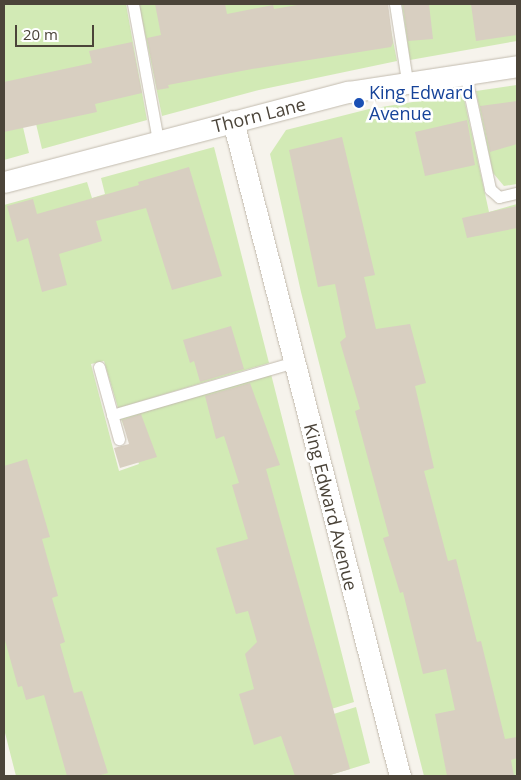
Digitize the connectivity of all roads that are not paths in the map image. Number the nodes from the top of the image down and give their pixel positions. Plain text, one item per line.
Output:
1 (133, 4) edge
2 (395, 4) edge
3 (517, 66) edge
4 (465, 73) junction
5 (407, 81) junction
6 (233, 121) junction
7 (158, 140) junction
8 (4, 182) edge
9 (517, 193) edge
10 (294, 362) junction
11 (99, 367) dead end
12 (112, 415) junction
13 (119, 440) dead end
14 (400, 776) edge

1 - 7 lane
2 - 5 lane
3 - 4 street, Thorn Lane
4 - 5 street, Thorn Lane
4 - 9 lane
5 - 6 street, Thorn Lane
6 - 7 street, Thorn Lane
6 - 10 street, King Edward Avenue
7 - 8 street, Thorn Lane
10 - 12 lane
10 - 14 street, King Edward Avenue
11 - 12 lane
12 - 13 lane

